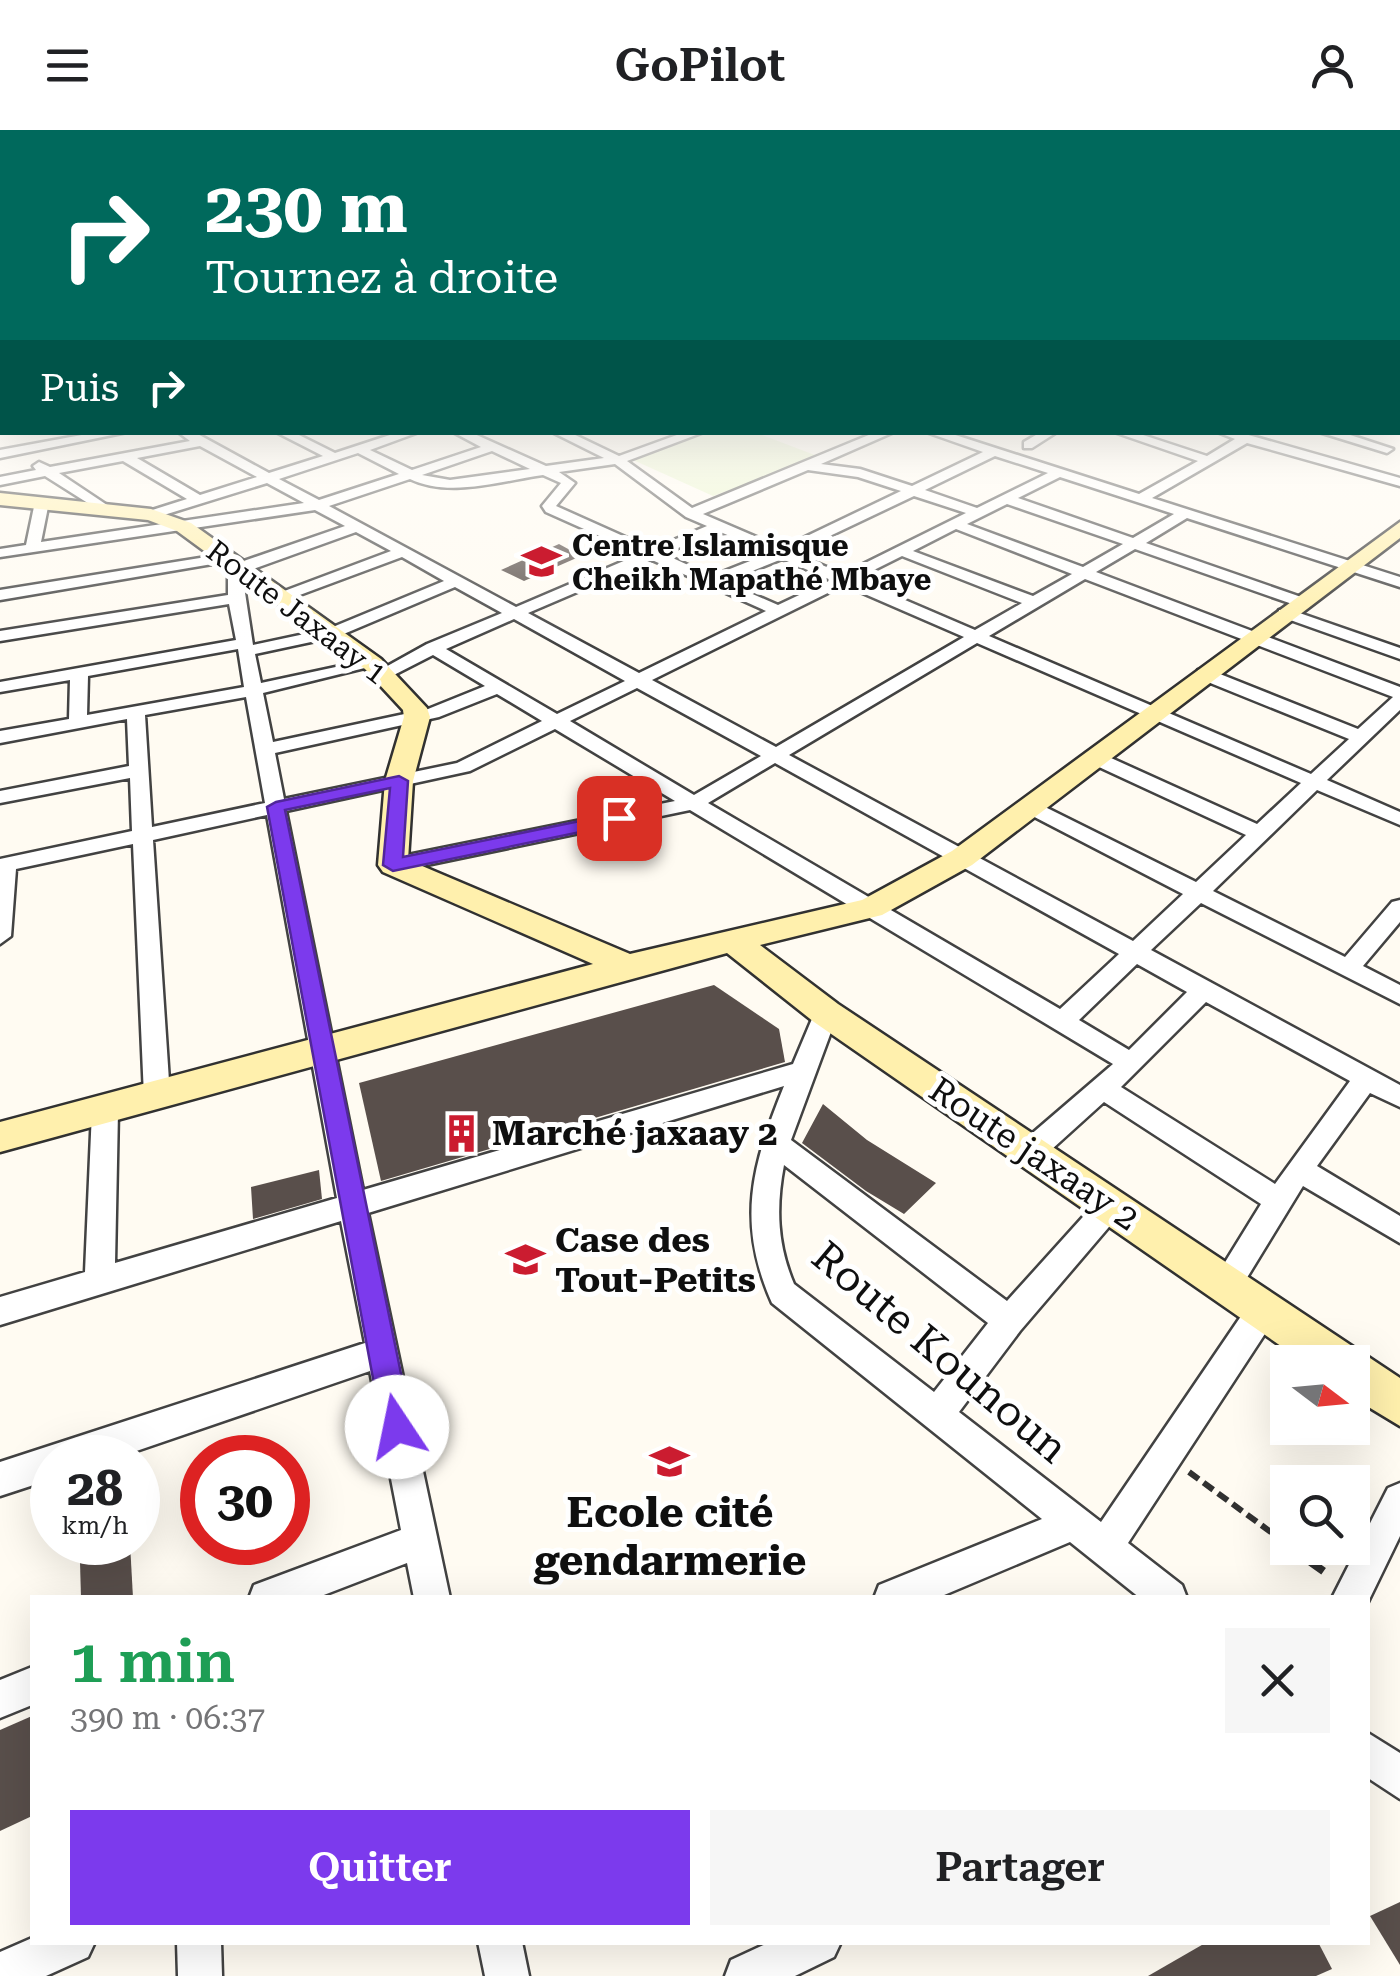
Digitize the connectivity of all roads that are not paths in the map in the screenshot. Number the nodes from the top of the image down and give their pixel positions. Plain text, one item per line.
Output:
1 (42, 473) edge
2 (50, 473) edge
3 (153, 473) edge
4 (258, 473) edge
5 (282, 473) edge
6 (409, 473) edge
7 (418, 473) edge
8 (528, 473) edge
9 (547, 473) edge
10 (636, 473) edge
11 (793, 473) edge
12 (860, 473) edge
13 (950, 473) edge
14 (1059, 473) joint
15 (1185, 473) edge
16 (1369, 473) edge
17 (413, 475) junction
18 (267, 478) junction
19 (0, 481) edge
20 (1400, 482) edge
21 (912, 491) junction
22 (0, 499) edge
23 (198, 499) junction
24 (1006, 499) junction
25 (1140, 499) junction
26 (42, 502) junction
27 (318, 505) junction
28 (102, 508) junction
29 (690, 514) junction
30 (979, 514) junction
31 (1186, 514) junction
32 (152, 515) junction
33 (955, 524) junction
34 (356, 526) junction
35 (718, 526) junction
36 (184, 528) junction
37 (1400, 528) edge
38 (1134, 544) junction
39 (33, 548) junction
40 (901, 551) junction
41 (0, 552) edge
42 (402, 552) junction
43 (654, 554) junction
44 (781, 554) junction
45 (233, 562) junction
46 (1349, 566) junction
47 (1084, 573) junction
48 (842, 580) junction
49 (456, 581) junction
50 (713, 581) junction
51 (1400, 582) edge
52 (0, 595) edge
53 (284, 596) junction
54 (236, 598) junction
55 (1034, 602) junction
56 (1293, 608) junction
57 (514, 612) junction
58 (778, 612) junction
59 (333, 632) junction
60 (0, 636) edge
61 (976, 636) junction
62 (1254, 637) junction
63 (246, 647) junction
64 (433, 648) junction
65 (1400, 654) edge
66 (378, 669) junction
67 (79, 674) junction
68 (1204, 674) junction
69 (638, 680) junction
70 (0, 687) edge
71 (499, 687) junction
72 (254, 690) junction
73 (1400, 696) edge
74 (136, 712) junction
75 (1154, 712) junction
76 (417, 717) junction
77 (556, 721) junction
78 (78, 722) junction
79 (0, 736) edge
80 (1361, 737) junction
81 (265, 749) junction
82 (774, 755) junction
83 (1094, 757) junction
84 (140, 770) junction
85 (399, 781) junction
86 (1314, 782) junction
87 (0, 798) edge
88 (694, 803) junction
89 (1028, 806) junction
90 (276, 807) junction
91 (1400, 818) edge
92 (1260, 833) junction
93 (141, 836) junction
94 (962, 858) junction
95 (393, 865) junction
96 (3, 866) edge
97 (1198, 892) junction
98 (1400, 907) edge
99 (871, 908) junction
100 (0, 936) edge
101 (732, 940) junction
102 (1136, 952) junction
103 (674, 954) junction
104 (628, 966) junction
105 (1348, 969) junction
106 (776, 973) junction
107 (1204, 989) junction
108 (1400, 996) edge
109 (826, 1013) junction
110 (1061, 1023) junction
111 (321, 1046) junction
112 (1130, 1063) junction
113 (806, 1070) junction
114 (1366, 1079) junction
115 (1102, 1088) junction
116 (157, 1096) junction
117 (1400, 1096) edge
118 (105, 1111) junction
119 (0, 1137) edge
120 (778, 1144) junction
121 (1031, 1151) junction
122 (1298, 1169) junction
123 (1279, 1200) junction
124 (353, 1206) junction
125 (1110, 1206) junction
126 (1400, 1231) edge
127 (100, 1281) junction
128 (1226, 1284) junction
129 (1264, 1310) junction
130 (0, 1311) edge
131 (1009, 1321) junction
132 (1315, 1345) edge
133 (382, 1352) junction
134 (1370, 1383) edge
135 (1400, 1404) edge
136 (936, 1415) junction
137 (134, 1435) edge
138 (30, 1469) edge
139 (0, 1479) edge
140 (1400, 1500) edge
141 (1074, 1523) junction
142 (420, 1540) junction
143 (1105, 1547) junction
144 (275, 1595) edge
145 (431, 1595) edge
146 (899, 1595) edge
147 (1166, 1595) edge
148 (1351, 1595) edge
149 (30, 1687) edge
150 (0, 1699) edge
151 (1370, 1755) edge
152 (1400, 1778) edge
153 (66, 1945) edge
154 (199, 1945) edge
155 (501, 1945) edge
156 (813, 1945) edge
157 (0, 1974) edge
158 (200, 1976) edge
159 (507, 1976) edge
160 (747, 1976) edge

1 - 19 street
2 - 28 street
3 - 23 street
4 - 18 street
5 - 18 street
6 - 17 street
7 - 17 street
8 - 17 street
9 - 43 street
10 - 29 street
11 - 29 street
12 - 21 street
13 - 21 street
14 - 24 street
14 - 25 street
15 - 25 street
16 - 20 street
17 - 27 street
18 - 23 street
18 - 27 street
21 - 30 street
21 - 44 street
22 - 26 street, Route Jaxaay 1
23 - 32 street
24 - 30 street
24 - 38 street
25 - 31 street
26 - 28 street, Route Jaxaay 1
26 - 39 street
27 - 34 street
27 - 36 street
28 - 32 street, Route Jaxaay 1
29 - 35 street
30 - 33 street
31 - 38 street
31 - 46 street
32 - 36 street, Route Jaxaay 1
33 - 40 street
33 - 47 street
34 - 42 street
34 - 45 street
35 - 43 street
35 - 44 street
36 - 39 street
36 - 45 street, Route Jaxaay 1
37 - 46 street
38 - 47 street
38 - 56 street
39 - 41 street
40 - 48 street
40 - 55 street
42 - 49 street
42 - 53 street
43 - 50 street
43 - 57 street
44 - 48 street
44 - 50 street
45 - 52 street
45 - 53 street, Route Jaxaay 1
45 - 54 street
46 - 51 street
46 - 56 street
47 - 55 street
47 - 62 street
48 - 58 street
48 - 61 street
49 - 57 street
49 - 59 street
50 - 58 street
53 - 59 street, Route Jaxaay 1
54 - 60 street
54 - 63 street
55 - 61 street
56 - 62 street
56 - 65 street
57 - 64 street
57 - 69 street
58 - 69 street
59 - 63 street
59 - 66 street, Route Jaxaay 1
61 - 75 street
61 - 82 street
62 - 68 street
62 - 73 street
63 - 67 street
63 - 72 street
64 - 66 street
64 - 71 street
66 - 72 street
66 - 76 street, Route Jaxaay 1
67 - 70 street
67 - 78 street
68 - 75 street
68 - 80 street
69 - 77 street
69 - 82 street
71 - 76 street
71 - 77 street
72 - 74 street
72 - 81 street
73 - 80 street
74 - 78 street
74 - 84 street
75 - 83 street
75 - 86 street
76 - 81 street
76 - 85 street, Route Jaxaay 1
77 - 85 street
77 - 88 street
78 - 79 street
80 - 86 street
81 - 90 street
82 - 88 street
82 - 94 street
83 - 89 street
83 - 92 street
84 - 87 street
84 - 93 street
85 - 90 street
85 - 95 street, Route Jaxaay 1
86 - 91 street
86 - 92 street
88 - 95 street
88 - 99 street
89 - 94 street
89 - 97 street
90 - 93 street
90 - 111 street
92 - 97 street
93 - 96 street
93 - 116 street
94 - 99 street
94 - 102 street
95 - 104 street
96 - 100 street
97 - 102 street
97 - 105 street
98 - 105 street
99 - 101 street
99 - 110 street
101 - 103 street
101 - 106 street, Route jaxaay 2
102 - 107 street
102 - 110 street
103 - 104 street
103 - 106 street
104 - 111 street
105 - 108 street
106 - 109 street, Route jaxaay 2
107 - 112 street
107 - 114 street
109 - 113 street, Route Kounoun
109 - 121 street, Route jaxaay 2
110 - 112 street
111 - 116 street
111 - 124 street
112 - 115 street
113 - 120 street, Route Kounoun
113 - 124 street
114 - 117 street
114 - 122 street
115 - 121 street
115 - 123 street
116 - 118 street
118 - 119 street
118 - 127 street
120 - 131 street
120 - 136 street, Route Kounoun
121 - 125 street, Route jaxaay 2
122 - 123 street
122 - 126 street
123 - 128 street
124 - 127 street
124 - 133 street
125 - 128 street, Route jaxaay 2
125 - 131 street
127 - 130 street
128 - 129 street, Route jaxaay 2
129 - 132 street, Route jaxaay 2
129 - 143 street
131 - 136 street
133 - 137 street
133 - 142 street
134 - 135 street
136 - 141 street, Route Kounoun
138 - 139 street
140 - 148 street
141 - 143 street, Route Kounoun
141 - 146 street
142 - 144 street
142 - 145 street
143 - 147 street, Route Kounoun
149 - 150 street
151 - 152 street
153 - 157 street
154 - 158 street
155 - 159 street
156 - 160 street

